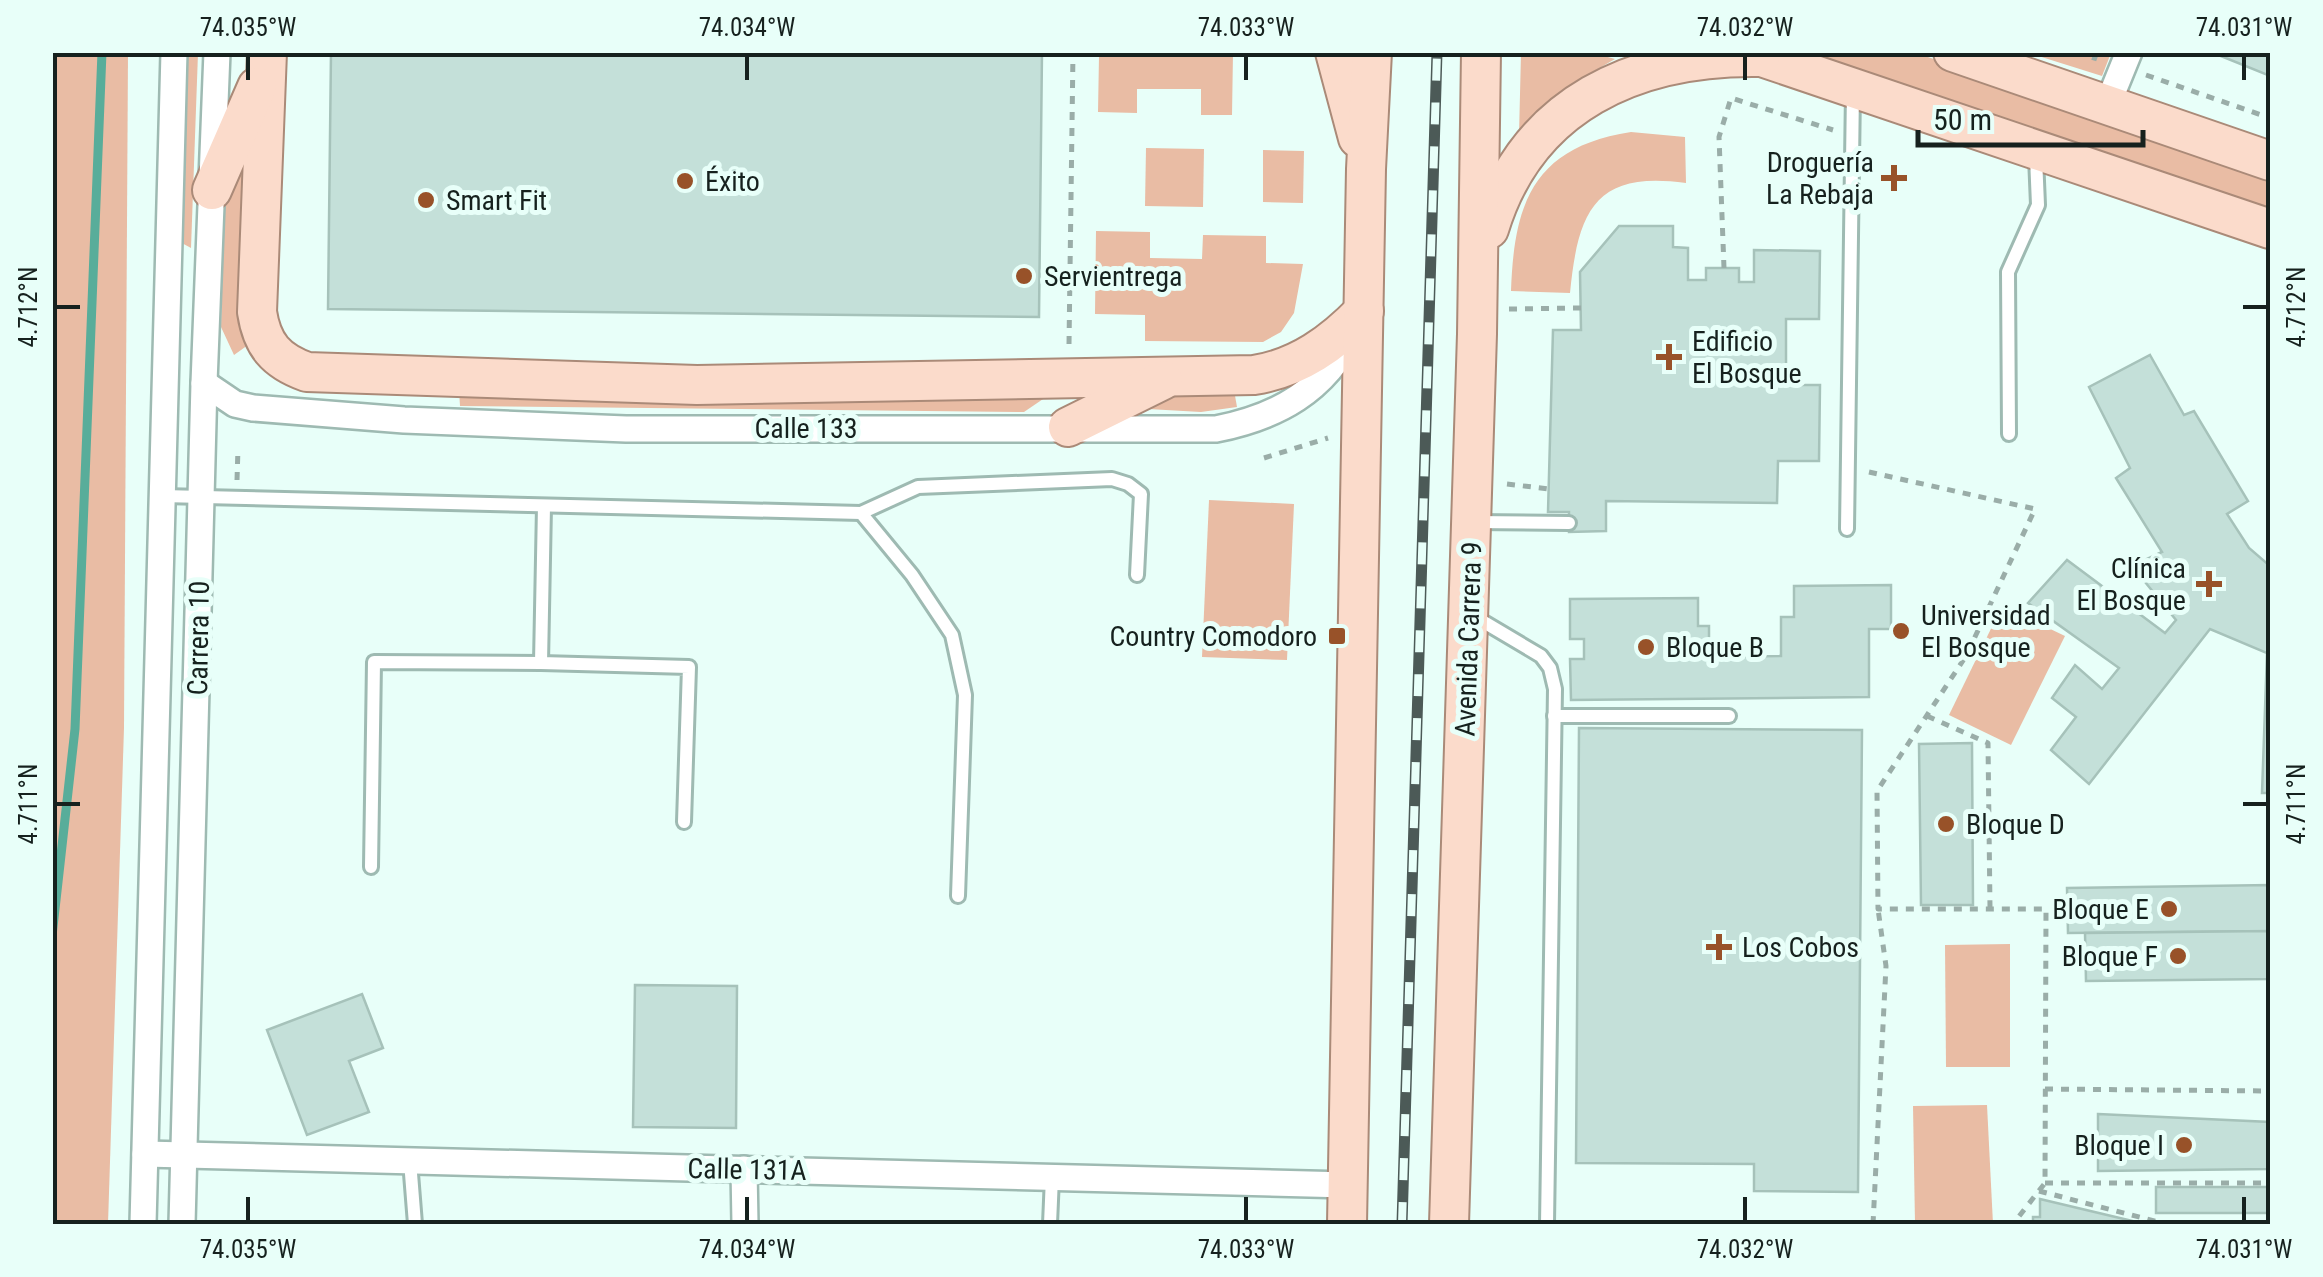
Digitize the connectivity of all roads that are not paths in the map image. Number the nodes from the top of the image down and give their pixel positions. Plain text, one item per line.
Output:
1 (174, 52) edge
2 (217, 52) edge
3 (1335, 52) edge
4 (1372, 52) edge
5 (1481, 52) edge
6 (1952, 52) edge
7 (1753, 55) edge
8 (266, 58) edge
9 (2126, 60) edge
10 (1853, 88) junction
11 (2107, 106) junction
12 (2035, 150) junction
13 (2270, 161) edge
14 (1366, 169) junction
15 (212, 190) junction
16 (2270, 229) edge
17 (1480, 260) junction
18 (1364, 311) junction
19 (1170, 376) junction
20 (204, 383) junction
21 (1068, 427) junction
22 (2009, 434) dead end
23 (162, 496) junction
24 (202, 497) junction
25 (544, 506) junction
26 (861, 513) junction
27 (1472, 522) junction
28 (1569, 523) dead end
29 (1847, 529) dead end
30 (1137, 575) dead end
31 (1470, 614) junction
32 (541, 663) junction
33 (1554, 716) junction
34 (1730, 716) dead end
35 (684, 822) dead end
36 (371, 867) dead end
37 (958, 896) dead end
38 (145, 1154) junction
39 (184, 1155) junction
40 (410, 1161) junction
41 (744, 1169) junction
42 (1052, 1177) junction
43 (1348, 1185) junction
44 (142, 1224) edge
45 (182, 1224) edge
46 (414, 1224) edge
47 (744, 1224) edge
48 (1050, 1224) edge
49 (1347, 1224) edge
50 (1449, 1224) edge
51 (1547, 1224) edge

1 - 23 street, Carrera 10
2 - 15 street, Carrera 10
3 - 14 main road
4 - 14 main road
5 - 17 main road, Avenida Carrera 9
6 - 11 main road
7 - 10 main road
7 - 17 main road
8 - 15 main road
8 - 19 main road
9 - 11 street
10 - 12 main road
10 - 29 lane
11 - 13 main road
12 - 16 main road
12 - 22 lane
14 - 18 main road
15 - 20 street, Carrera 10
17 - 27 main road, Avenida Carrera 9
18 - 19 main road
18 - 21 street, Calle 133
18 - 43 main road
19 - 21 main road
20 - 21 street, Calle 133
20 - 24 street, Carrera 10
23 - 24 lane
23 - 38 street, Carrera 10
24 - 25 lane
24 - 39 street, Carrera 10
25 - 26 lane
25 - 32 lane
26 - 30 lane
26 - 37 lane
27 - 28 lane
27 - 31 main road, Avenida Carrera 9
31 - 33 lane
31 - 50 main road, Avenida Carrera 9
32 - 35 lane
32 - 36 lane
33 - 34 lane
33 - 51 lane
38 - 39 street, Calle 131A
38 - 44 street, Carrera 10
39 - 40 street, Calle 131A
39 - 45 street, Carrera 10
40 - 41 street, Calle 131A
40 - 46 lane
41 - 42 street, Calle 131A
41 - 47 street
42 - 43 street, Calle 131A
42 - 48 lane
43 - 49 main road

